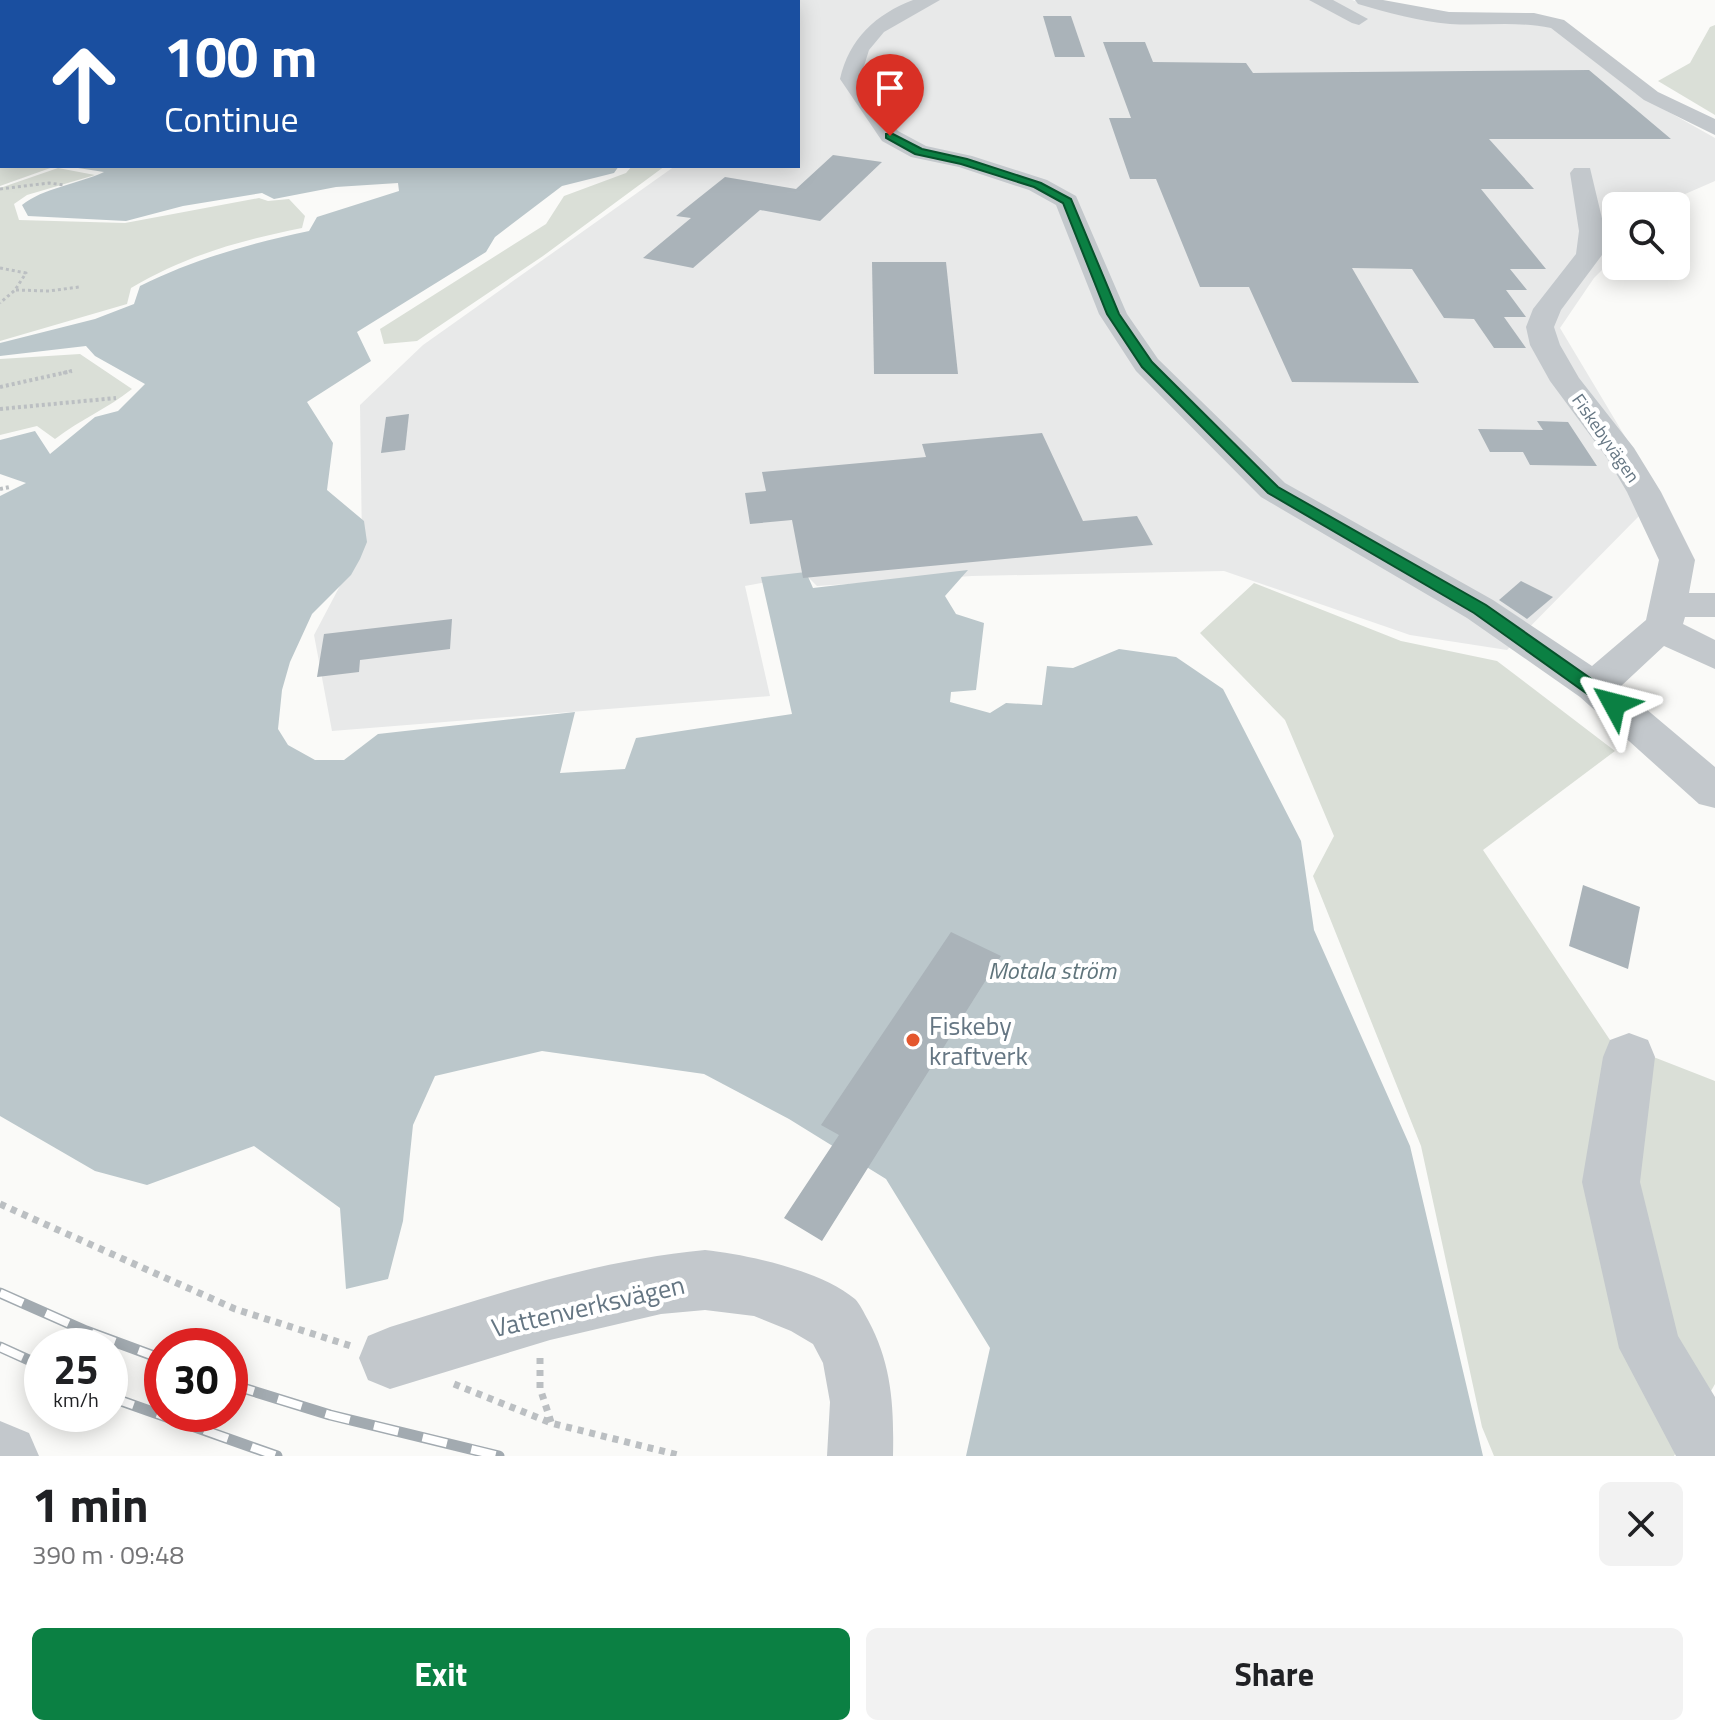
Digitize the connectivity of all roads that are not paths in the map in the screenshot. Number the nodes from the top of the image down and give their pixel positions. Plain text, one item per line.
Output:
1 (931, 0) edge
2 (1318, 0) edge
3 (1361, 9) edge
4 (1715, 128) edge
5 (1582, 173) dead end
6 (1715, 605) edge
7 (1664, 617) junction
8 (1715, 656) edge
9 (1594, 687) junction
10 (1715, 792) edge
11 (1629, 1057) dead end
12 (390, 1358) road end
13 (0, 1454) edge
14 (6, 1456) edge
15 (860, 1456) edge
16 (1713, 1456) edge

1 - 9 street
2 - 3 street
3 - 4 street
5 - 7 street, Fiskebyvägen
6 - 7 street
7 - 8 street
7 - 9 street
9 - 10 street
11 - 16 street
12 - 15 street, Vattenverksvägen
13 - 14 street

